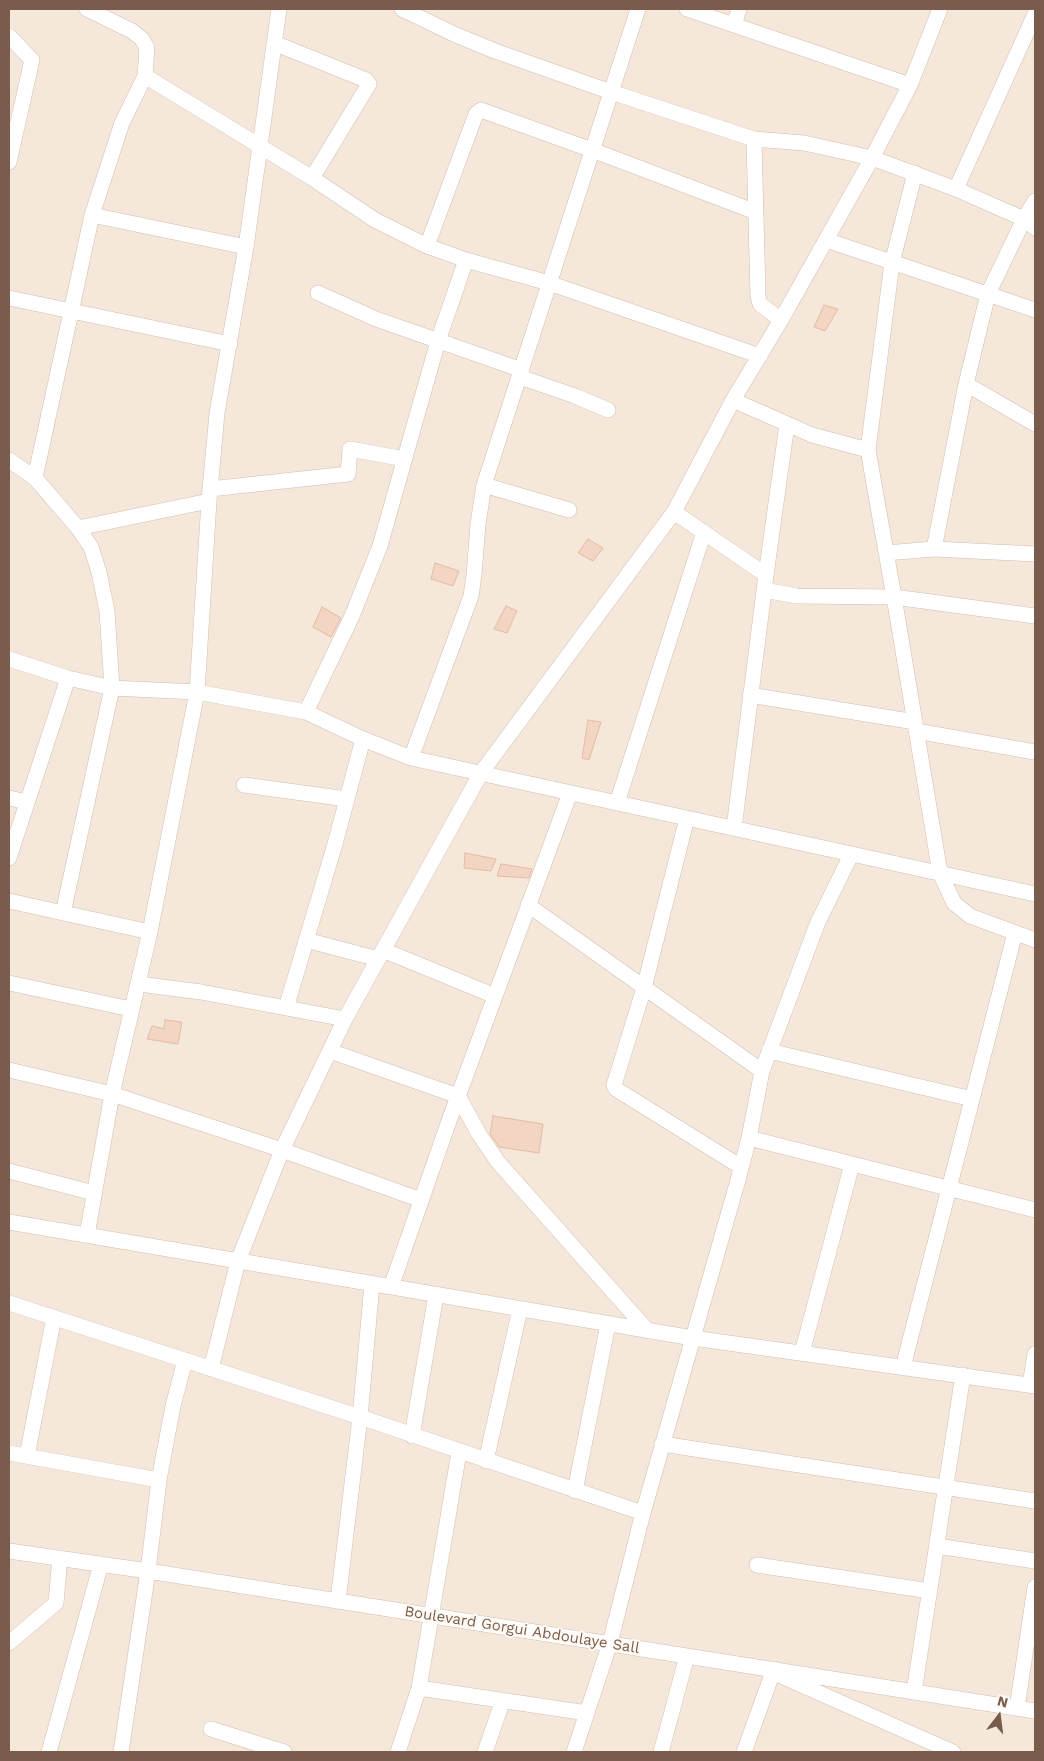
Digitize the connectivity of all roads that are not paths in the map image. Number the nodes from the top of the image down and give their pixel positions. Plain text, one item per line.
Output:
1 (87, 9) edge
2 (279, 9) edge
3 (402, 9) edge
4 (638, 9) edge
5 (687, 9) edge
6 (739, 9) edge
7 (940, 9) edge
8 (1031, 9) edge
9 (1035, 12) edge
10 (734, 25) junction
11 (9, 36) edge
12 (274, 43) junction
13 (145, 76) junction
14 (910, 85) junction
15 (611, 92) junction
16 (754, 139) junction
17 (260, 146) junction
18 (592, 150) junction
19 (872, 158) junction
20 (9, 160) edge
21 (915, 173) junction
22 (312, 178) junction
23 (956, 189) junction
24 (1035, 201) edge
25 (756, 212) junction
26 (92, 215) junction
27 (1030, 224) edge
28 (826, 240) junction
29 (427, 246) junction
30 (246, 247) junction
31 (466, 260) junction
32 (892, 263) junction
33 (549, 283) junction
34 (318, 293) dead end
35 (988, 294) junction
36 (9, 298) edge
37 (1035, 310) edge
38 (70, 311) junction
39 (782, 320) junction
40 (438, 341) junction
41 (230, 344) junction
42 (760, 356) junction
43 (521, 373) junction
44 (966, 384) junction
45 (733, 400) junction
46 (608, 410) dead end
47 (787, 424) junction
48 (1035, 424) edge
49 (868, 450) junction
50 (405, 459) junction
51 (9, 460) edge
52 (35, 478) junction
53 (484, 485) junction
54 (209, 495) junction
55 (570, 510) dead end
56 (674, 512) junction
57 (78, 528) junction
58 (704, 532) junction
59 (934, 549) junction
60 (886, 553) junction
61 (1035, 554) edge
62 (766, 575) junction
63 (764, 590) junction
64 (894, 597) junction
65 (1035, 616) edge
66 (9, 659) edge
67 (68, 678) junction
68 (112, 688) junction
69 (197, 692) junction
70 (750, 695) junction
71 (306, 712) junction
72 (916, 727) junction
73 (363, 739) junction
74 (1035, 752) edge
75 (411, 758) junction
76 (481, 773) junction
77 (244, 785) dead end
78 (570, 792) junction
79 (9, 798) edge
80 (347, 799) junction
81 (27, 802) junction
82 (617, 803) junction
83 (687, 818) junction
84 (734, 828) junction
85 (851, 855) junction
86 (9, 858) edge
87 (940, 873) junction
88 (1035, 894) edge
89 (9, 901) edge
90 (528, 905) junction
91 (63, 913) junction
92 (150, 932) junction
93 (1015, 933) junction
94 (306, 940) junction
95 (1035, 940) edge
96 (381, 954) junction
97 (9, 982) edge
98 (139, 984) junction
99 (644, 988) junction
100 (495, 996) junction
101 (286, 1008) junction
102 (131, 1009) junction
103 (345, 1019) junction
104 (769, 1050) junction
105 (330, 1051) junction
106 (9, 1070) edge
107 (762, 1071) junction
108 (112, 1094) junction
109 (458, 1096) junction
110 (972, 1098) junction
111 (749, 1138) junction
112 (282, 1150) junction
113 (852, 1164) junction
114 (742, 1167) junction
115 (9, 1171) edge
116 (948, 1188) junction
117 (94, 1193) junction
118 (421, 1200) junction
119 (1035, 1210) edge
120 (9, 1222) edge
121 (87, 1235) junction
122 (238, 1261) junction
123 (372, 1284) junction
124 (391, 1287) junction
125 (436, 1295) junction
126 (9, 1303) edge
127 (520, 1309) junction
128 (54, 1317) junction
129 (608, 1324) junction
130 (648, 1331) junction
131 (693, 1338) junction
132 (802, 1353) junction
133 (1035, 1354) edge
134 (185, 1360) junction
135 (903, 1367) junction
136 (211, 1369) junction
137 (963, 1376) junction
138 (1033, 1385) edge
139 (360, 1417) junction
140 (412, 1436) junction
141 (662, 1444) junction
142 (459, 1452) junction
143 (9, 1453) edge
144 (27, 1456) junction
145 (486, 1461) junction
146 (159, 1480) junction
147 (946, 1487) junction
148 (575, 1490) junction
149 (1035, 1501) edge
150 (643, 1513) junction
151 (937, 1546) junction
152 (9, 1551) edge
153 (60, 1558) junction
154 (1035, 1561) edge
155 (101, 1564) junction
156 (757, 1565) dead end
157 (148, 1571) junction
158 (1035, 1587) edge
159 (930, 1591) junction
160 (338, 1601) junction
161 (431, 1615) junction
162 (9, 1643) edge
163 (610, 1644) junction
164 (687, 1656) junction
165 (773, 1671) junction
166 (419, 1688) junction
167 (914, 1692) junction
168 (503, 1700) junction
169 (1016, 1708) junction
170 (1035, 1711) edge
171 (587, 1714) junction
172 (211, 1729) dead end
173 (49, 1752) edge
174 (122, 1752) edge
175 (284, 1752) edge
176 (398, 1752) edge
177 (485, 1752) edge
178 (574, 1752) edge
179 (661, 1752) edge
180 (744, 1752) edge
181 (954, 1752) edge

1 - 13 street
2 - 12 street
3 - 15 street
4 - 15 street
5 - 10 street
6 - 10 street
7 - 14 street
8 - 9 street
9 - 23 street
10 - 14 street
11 - 20 street
12 - 17 street
12 - 22 street
13 - 17 street
13 - 26 street
14 - 19 street
15 - 16 street
15 - 18 street
16 - 19 street
16 - 25 street
17 - 22 street
17 - 30 street
18 - 25 street
18 - 29 street
18 - 33 street
19 - 21 street
19 - 28 street
21 - 23 street
21 - 32 street
22 - 29 street
23 - 27 street
24 - 27 street
25 - 39 street
26 - 30 street
26 - 38 street
27 - 35 street
28 - 32 street
28 - 39 street
29 - 31 street
30 - 41 street
31 - 33 street
31 - 40 street
32 - 35 street
32 - 49 street
33 - 42 street
33 - 43 street
34 - 40 street
35 - 37 street
35 - 44 street
36 - 38 street
38 - 41 street
38 - 52 street
39 - 42 street
40 - 43 street
40 - 50 street
41 - 54 street
42 - 45 street
43 - 46 street
43 - 53 street
44 - 48 street
44 - 59 street
45 - 47 street
45 - 56 street
47 - 49 street
47 - 62 street
49 - 60 street
50 - 54 street
50 - 71 street
51 - 52 street
52 - 57 street
53 - 55 street
53 - 75 street
54 - 57 street
54 - 69 street
56 - 58 street
56 - 76 street
57 - 68 street
58 - 62 street
58 - 82 street
59 - 60 street
59 - 61 street
60 - 64 street
62 - 63 street
63 - 64 street
63 - 70 street
64 - 65 street
64 - 72 street
66 - 67 street
67 - 68 street
67 - 81 street
68 - 69 street
68 - 91 street
69 - 71 street
69 - 92 street
70 - 72 street
70 - 84 street
71 - 73 street
72 - 74 street
72 - 87 street
73 - 75 street
73 - 80 street
75 - 76 street
76 - 78 street
76 - 96 street
77 - 80 street
78 - 82 street
78 - 90 street
79 - 81 street
80 - 94 street
81 - 86 street
82 - 83 street
83 - 84 street
83 - 99 street
84 - 85 street
85 - 87 street
85 - 104 street
87 - 88 street
87 - 93 street
89 - 91 street
90 - 99 street
90 - 100 street
91 - 92 street
92 - 98 street
93 - 95 street
93 - 110 street
94 - 96 street
94 - 101 street
96 - 100 street
96 - 103 street
97 - 102 street
98 - 101 street
98 - 102 street
99 - 107 street
99 - 114 street
100 - 109 street
101 - 103 street
102 - 108 street
103 - 105 street
104 - 107 street
104 - 110 street
105 - 109 street
105 - 112 street
106 - 108 street
107 - 111 street
108 - 112 street
108 - 117 street
109 - 118 street
109 - 130 street
110 - 116 street
111 - 113 street
111 - 114 street
112 - 118 street
112 - 122 street
113 - 116 street
113 - 132 street
114 - 131 street
115 - 117 street
116 - 119 street
116 - 135 street
117 - 121 street
118 - 124 street
120 - 121 street
121 - 122 street
122 - 123 street
122 - 136 street
123 - 124 street
123 - 139 street
124 - 125 street
125 - 127 street
125 - 140 street
126 - 128 street
127 - 129 street
127 - 145 street
128 - 134 street
128 - 144 street
129 - 130 street
129 - 148 street
130 - 131 street
131 - 132 street
131 - 141 street
132 - 135 street
133 - 138 street
134 - 136 street
134 - 146 street
135 - 137 street
136 - 139 street
137 - 138 street
137 - 147 street
139 - 140 street
139 - 160 street
140 - 142 street
141 - 147 street
141 - 150 street
142 - 145 street
142 - 161 street
143 - 144 street
144 - 146 street
145 - 148 street
146 - 157 street
147 - 149 street
147 - 151 street
148 - 150 street
150 - 163 street
151 - 154 street
151 - 159 street
152 - 153 street, Boulevard Gorgui Abdoulaye Sall
153 - 155 street, Boulevard Gorgui Abdoulaye Sall
153 - 162 street
155 - 157 street, Boulevard Gorgui Abdoulaye Sall
155 - 173 street
156 - 159 street
157 - 160 street, Boulevard Gorgui Abdoulaye Sall
157 - 174 street
158 - 169 street
159 - 167 street
160 - 161 street, Boulevard Gorgui Abdoulaye Sall
161 - 163 street, Boulevard Gorgui Abdoulaye Sall
161 - 166 street
163 - 164 street, Boulevard Gorgui Abdoulaye Sall
163 - 171 street
164 - 165 street, Boulevard Gorgui Abdoulaye Sall
164 - 179 street
165 - 167 street, Boulevard Gorgui Abdoulaye Sall
165 - 180 street
165 - 181 street
166 - 168 street
166 - 176 street
167 - 169 street, Boulevard Gorgui Abdoulaye Sall
168 - 171 street
168 - 177 street
169 - 170 street, Boulevard Gorgui Abdoulaye Sall
171 - 178 street
172 - 175 street

